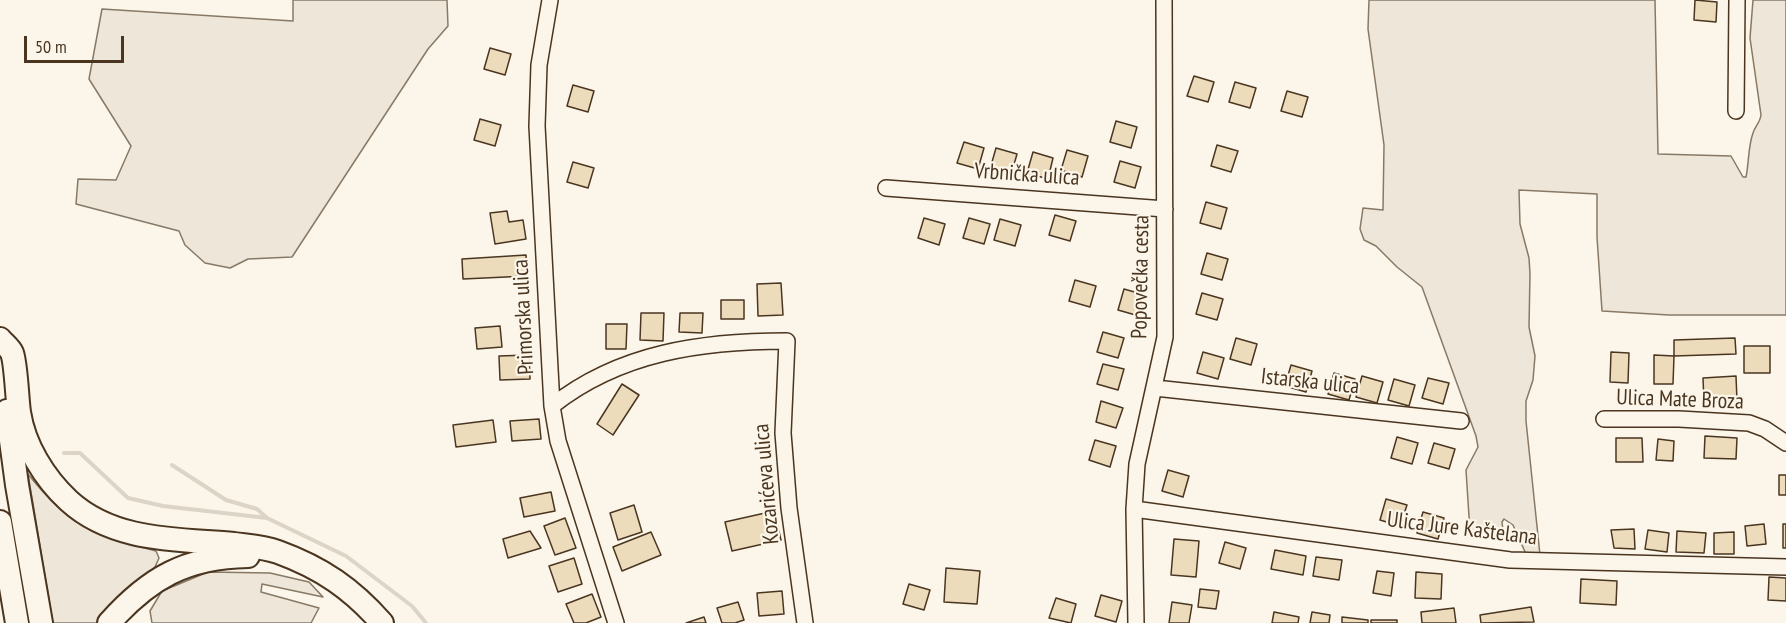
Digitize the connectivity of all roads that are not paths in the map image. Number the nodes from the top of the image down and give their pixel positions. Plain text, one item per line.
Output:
1 (550, 0) edge
2 (1164, 0) edge
3 (1737, 0) edge
4 (1736, 111) dead end
5 (886, 188) dead end
6 (1165, 209) junction
7 (0, 339) edge
8 (0, 356) edge
9 (1155, 388) junction
10 (552, 406) junction
11 (1604, 419) dead end
12 (1461, 421) dead end
13 (1786, 443) edge
14 (1134, 508) junction
15 (0, 522) edge
16 (295, 560) junction
17 (1786, 567) edge
18 (17, 623) edge
19 (41, 623) edge
20 (109, 623) edge
21 (382, 623) edge
22 (616, 623) edge
23 (806, 623) edge
24 (1136, 623) edge

1 - 10 street, Primorska ulica
2 - 6 street, Popovečka cesta
3 - 4 street
5 - 6 street, Vrbnička ulica
6 - 9 street, Popovečka cesta
7 - 16 highway
8 - 19 highway
9 - 12 street, Istarska ulica
9 - 14 street, Popovečka cesta
10 - 22 street, Primorska ulica
10 - 23 street, Kozarićeva ulica
11 - 13 street, Ulica Mate Broza
14 - 17 street, Ulica Jure Kaštelana
14 - 24 street, Popovečka cesta
15 - 18 highway
16 - 20 highway
16 - 21 highway

